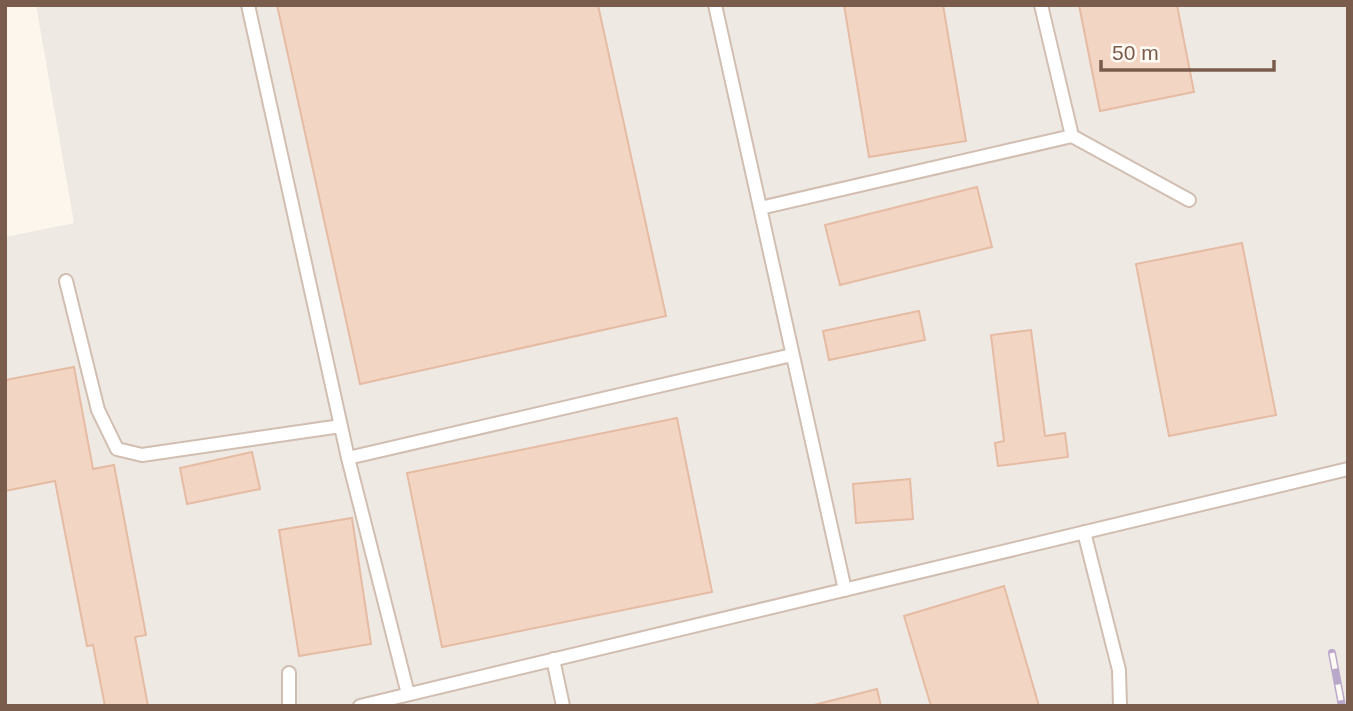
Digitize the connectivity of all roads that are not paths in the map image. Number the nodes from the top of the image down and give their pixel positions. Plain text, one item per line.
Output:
1 (247, 5) edge
2 (715, 5) edge
3 (1041, 5) edge
4 (1072, 136) junction
5 (1189, 200) dead end
6 (760, 208) junction
7 (66, 281) dead end
8 (792, 355) junction
9 (341, 426) junction
10 (348, 458) junction
11 (1348, 469) edge
12 (1084, 533) junction
13 (845, 590) junction
14 (553, 660) junction
15 (289, 673) dead end
16 (408, 694) junction
17 (289, 706) edge
18 (360, 706) edge
19 (563, 706) edge
20 (1120, 706) edge

1 - 9 lane
2 - 6 lane
3 - 4 lane
4 - 5 lane
4 - 6 lane
6 - 8 lane
7 - 9 lane
8 - 10 lane
8 - 13 lane
9 - 10 lane
10 - 16 lane
11 - 12 lane
12 - 13 lane
12 - 20 lane
13 - 14 lane
14 - 16 lane
14 - 19 lane
15 - 17 lane
16 - 18 lane

